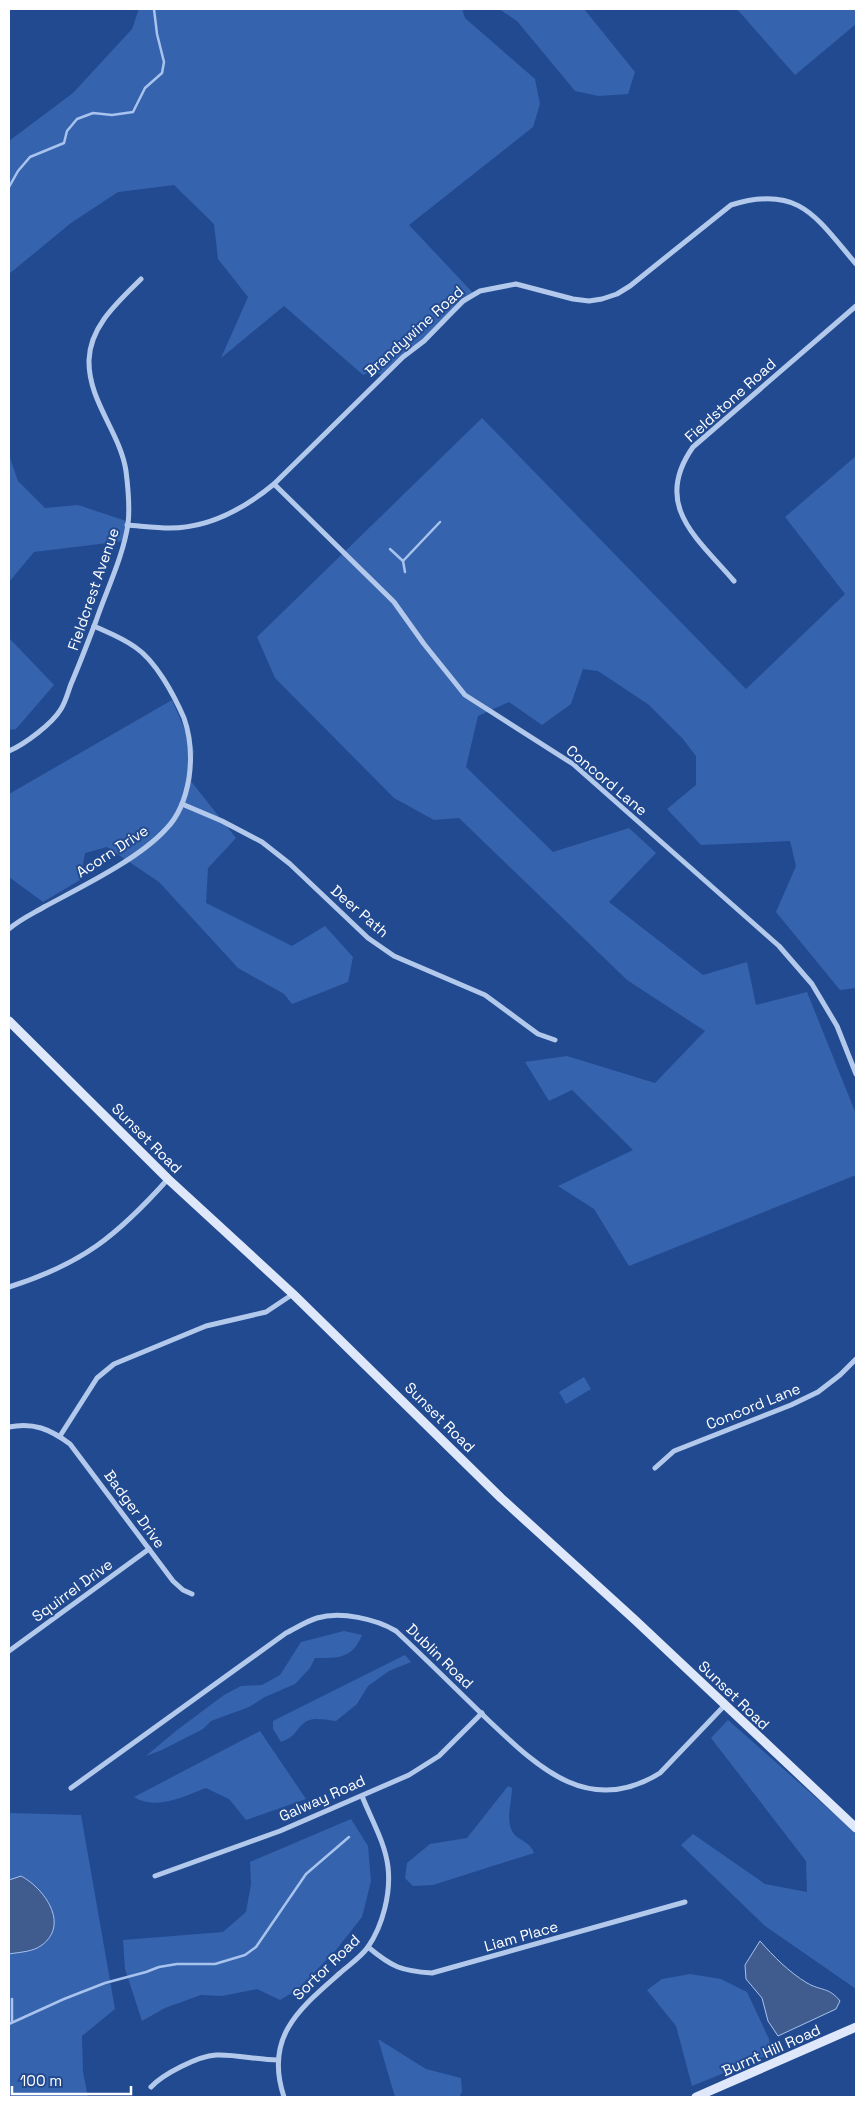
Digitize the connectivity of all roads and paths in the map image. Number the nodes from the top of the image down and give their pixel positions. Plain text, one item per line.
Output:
1 (856, 264) edge
2 (140, 280) dead end
3 (856, 306) edge
4 (274, 484) junction
5 (128, 525) junction
6 (734, 581) dead end
7 (94, 626) junction
8 (9, 751) edge
9 (182, 804) junction
10 (9, 929) edge
11 (9, 1020) edge
12 (555, 1040) dead end
13 (856, 1074) edge
14 (168, 1179) junction
15 (9, 1287) edge
16 (293, 1294) junction
17 (856, 1359) edge
18 (9, 1427) edge
19 (60, 1436) junction
20 (654, 1468) dead end
21 (149, 1549) junction
22 (192, 1594) dead end
23 (9, 1651) edge
24 (725, 1705) junction
25 (482, 1714) junction
26 (71, 1788) dead end
27 (362, 1796) junction
28 (856, 1828) edge
29 (155, 1876) dead end
30 (685, 1902) dead end
31 (368, 1948) junction
32 (856, 2027) edge
33 (278, 2060) junction
34 (151, 2087) dead end
35 (284, 2097) edge
36 (696, 2097) edge

1 - 4 street, Brandywine Road
2 - 5 street, Fieldcrest Avenue
3 - 6 street, Fieldstone Road
4 - 5 street, Brandywine Road
4 - 13 street, Concord Lane
5 - 7 street, Fieldcrest Avenue
7 - 8 street, Fieldcrest Avenue
7 - 9 street, Acorn Drive
9 - 10 street, Acorn Drive
9 - 12 street, Deer Path
11 - 14 street, Sunset Road
14 - 15 street
14 - 16 street, Sunset Road
16 - 19 street
16 - 24 street, Sunset Road
17 - 20 street, Concord Lane
18 - 19 street
19 - 21 street, Badger Drive
21 - 22 street, Badger Drive
21 - 23 street, Squirrel Drive
24 - 25 street, Dublin Road
24 - 28 street, Sunset Road
25 - 26 street, Dublin Road
25 - 27 street, Galway Road
27 - 29 street, Galway Road
27 - 31 street, Sortor Road
30 - 31 street, Liam Place
31 - 33 street, Sortor Road
32 - 36 street, Burnt Hill Road
33 - 34 street
33 - 35 street, Sortor Road

